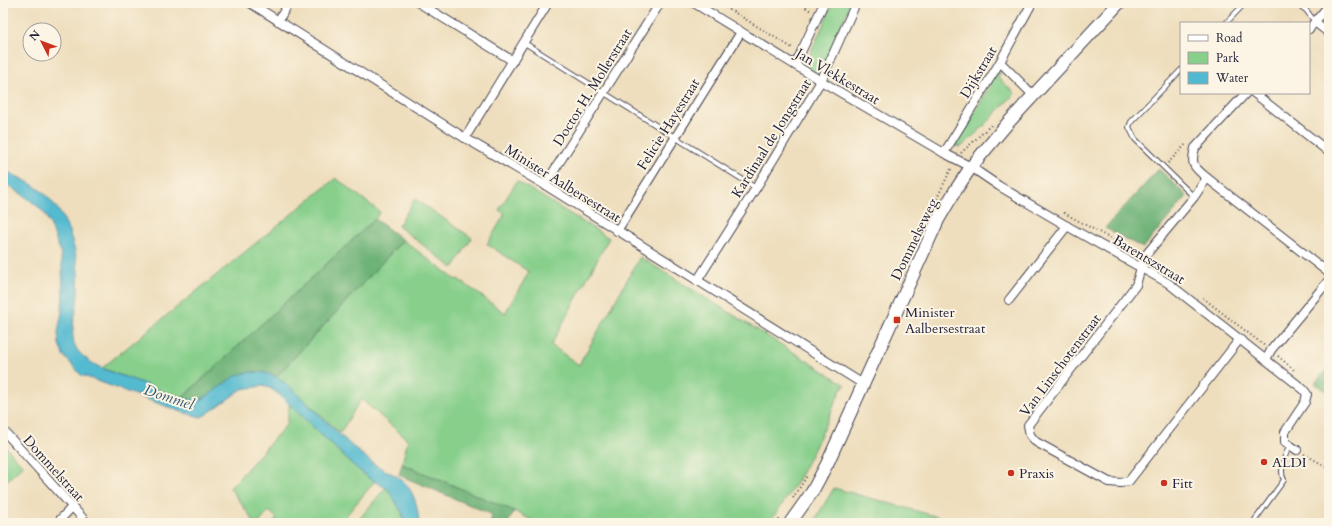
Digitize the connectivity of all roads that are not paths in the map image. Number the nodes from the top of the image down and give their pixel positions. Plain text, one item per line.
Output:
1 (250, 3) edge
2 (289, 3) edge
3 (419, 3) edge
4 (548, 3) edge
5 (660, 3) edge
6 (695, 3) edge
7 (824, 3) edge
8 (856, 3) edge
9 (1032, 3) edge
10 (1119, 3) edge
11 (1245, 3) edge
12 (1296, 3) edge
13 (1329, 5) edge
14 (278, 20) junction
15 (1227, 22) edge
16 (1312, 26) edge
17 (741, 32) junction
18 (1329, 33) edge
19 (524, 42) junction
20 (513, 61) junction
21 (1000, 62) junction
22 (795, 65) junction
23 (1180, 71) edge
24 (821, 82) junction
25 (604, 92) junction
26 (1245, 94) edge
27 (1255, 94) edge
28 (1033, 95) junction
29 (675, 137) junction
30 (465, 138) junction
31 (1329, 152) edge
32 (944, 153) junction
33 (971, 167) junction
34 (1207, 178) junction
35 (545, 185) junction
36 (756, 188) junction
37 (1194, 196) junction
38 (1067, 226) junction
39 (617, 230) junction
40 (1142, 268) junction
41 (1329, 273) edge
42 (1329, 280) edge
43 (697, 281) junction
44 (1009, 300) dead end
45 (1239, 340) junction
46 (1266, 360) junction
47 (863, 384) junction
48 (3, 430) edge
49 (1293, 448) joint
50 (72, 507) junction
51 (1255, 520) dead end
52 (57, 523) edge
53 (87, 523) edge
54 (790, 523) edge

1 - 14 street, Minister Aalbersestraat
2 - 14 street
3 - 20 street
4 - 19 street
5 - 25 street, Doctor H. Mollerstraat
6 - 17 street, Jan Vlekkestraat
7 - 22 street, Kardinaal de Jongstraat
8 - 24 street, Kardinaal de Jongstraat
9 - 21 street, Dijkstraat
10 - 28 street, Dommelseweg
11 - 15 lane
12 - 16 lane
13 - 16 street
14 - 30 street, Minister Aalbersestraat
16 - 18 street
17 - 22 street, Jan Vlekkestraat
17 - 29 street, Felicie Hayestraat
19 - 20 street
19 - 25 lane
20 - 30 street
21 - 28 street
21 - 32 street, Dijkstraat
22 - 24 street, Jan Vlekkestraat
23 - 37 lane
24 - 32 street, Jan Vlekkestraat
24 - 36 street, Kardinaal de Jongstraat
25 - 29 lane
25 - 35 street, Doctor H. Mollerstraat
26 - 34 street
27 - 31 street
28 - 33 street, Dommelseweg
29 - 36 lane
29 - 39 street, Felicie Hayestraat
30 - 35 street, Minister Aalbersestraat
32 - 33 street, Jan Vlekkestraat
33 - 38 street, Barentszstraat
33 - 47 street, Dommelseweg
34 - 37 street
34 - 41 street
35 - 39 street, Minister Aalbersestraat
36 - 43 street, Kardinaal de Jongstraat
37 - 40 street
38 - 40 street, Barentszstraat
38 - 44 street
39 - 43 street, Minister Aalbersestraat
40 - 45 street, Barentszstraat
40 - 45 street, Van Linschotenstraat
42 - 46 street
43 - 47 street, Minister Aalbersestraat
45 - 46 street, Barentszstraat
46 - 49 street, Barentszstraat
47 - 54 street, Dommelseweg
48 - 50 street, Dommelstraat
49 - 51 lane
50 - 52 street
50 - 53 street, Dommelstraat

